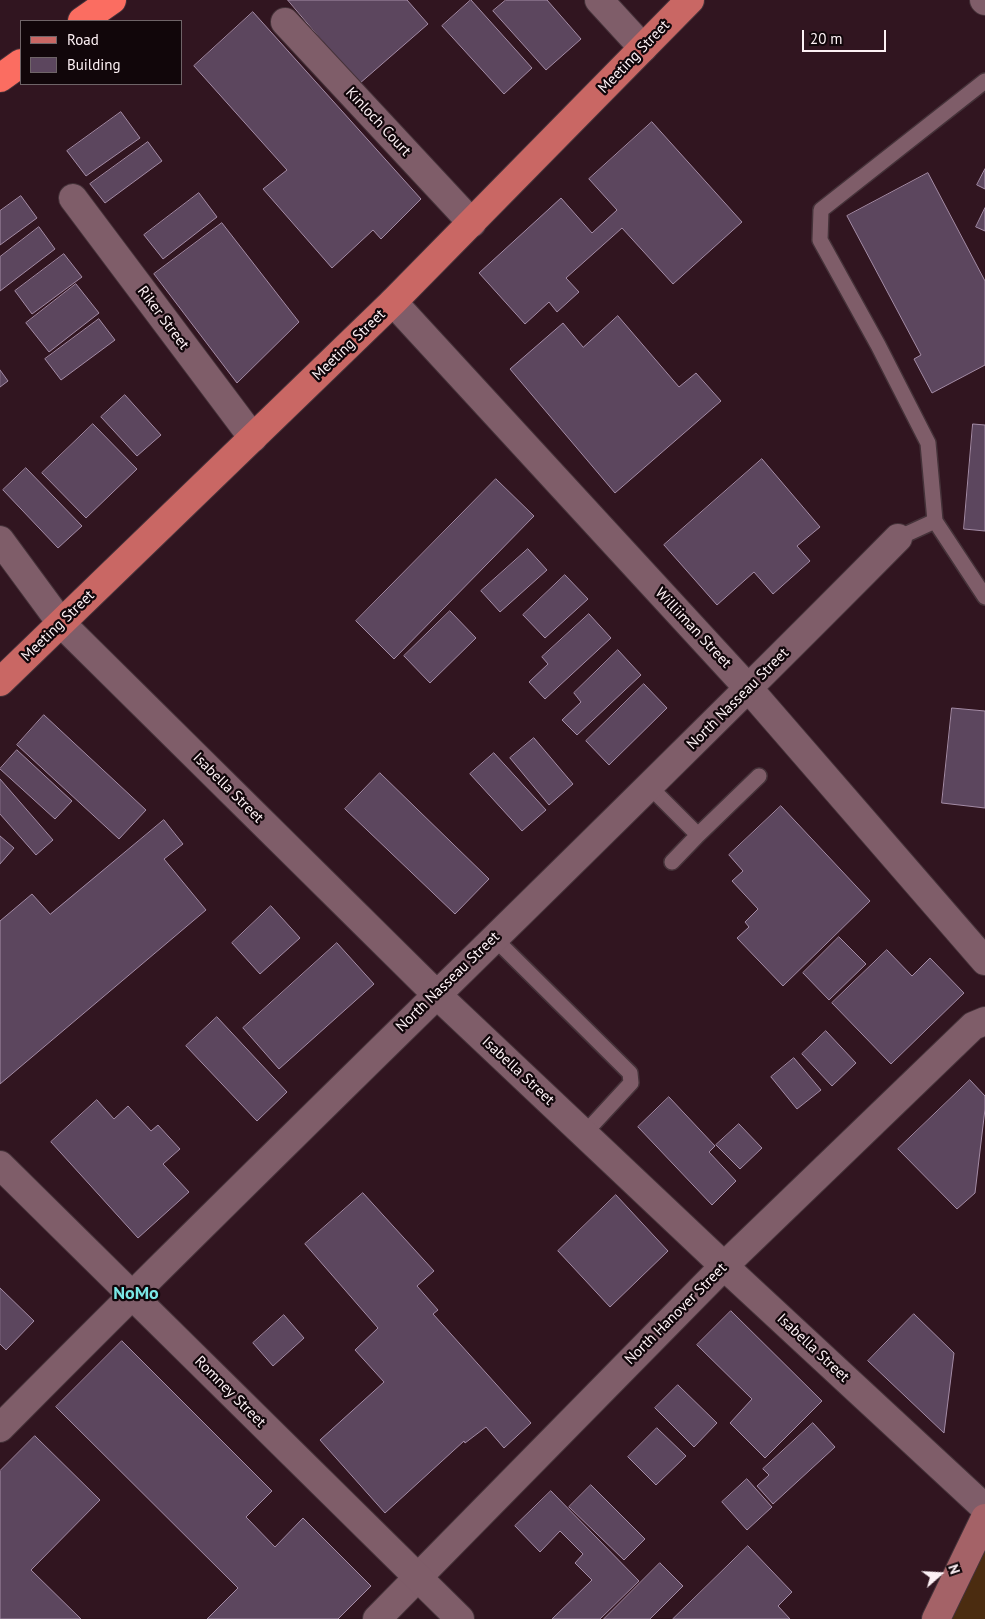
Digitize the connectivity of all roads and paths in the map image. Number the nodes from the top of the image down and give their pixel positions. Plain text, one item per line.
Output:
1 (112, 0) edge
2 (599, 0) edge
3 (690, 0) edge
4 (83, 20) edge
5 (285, 22) dead end
6 (643, 48) junction
7 (985, 81) edge
8 (73, 198) dead end
9 (472, 223) junction
10 (393, 302) junction
11 (252, 438) junction
12 (935, 521) junction
13 (898, 538) joint
14 (0, 540) edge
15 (985, 597) edge
16 (61, 623) junction
17 (0, 682) edge
18 (749, 689) junction
19 (759, 776) dead end
20 (649, 786) junction
21 (698, 836) junction
22 (672, 862) dead end
23 (494, 938) junction
24 (985, 961) edge
25 (436, 994) junction
26 (985, 1021) edge
27 (584, 1134) junction
28 (0, 1166) edge
29 (724, 1266) junction
30 (131, 1295) junction
31 (0, 1428) edge
32 (985, 1508) edge
33 (985, 1518) edge
34 (417, 1577) junction
35 (377, 1619) edge
36 (460, 1619) edge
37 (936, 1619) edge

1 - 4 highway
2 - 6 street
3 - 6 main road, Meeting Street
5 - 9 street, Kinloch Court
6 - 9 main road, Meeting Street
7 - 12 lane
8 - 11 street, Riker Street
9 - 10 main road, Meeting Street
10 - 11 main road, Meeting Street
10 - 18 street, Williiman Street
11 - 16 main road, Meeting Street
12 - 13 lane
12 - 15 lane
13 - 18 street, North Nasseau Street
14 - 16 street, Isabella Street
16 - 17 main road, Meeting Street
16 - 25 street, Isabella Street
18 - 20 street, North Nasseau Street
18 - 24 street, Williiman Street
19 - 21 lane
20 - 21 lane
20 - 23 street, North Nasseau Street
21 - 22 lane
23 - 25 street, North Nasseau Street
23 - 27 lane
25 - 27 street, Isabella Street
25 - 30 street, North Nasseau Street
26 - 29 street, North Hanover Street
27 - 29 street, Isabella Street
28 - 30 street, Romney Street
29 - 32 street, Isabella Street
29 - 34 street, North Hanover Street
30 - 31 street, North Nasseau Street
30 - 34 street, Romney Street
33 - 37 main road
34 - 35 street, North Hanover Street
34 - 36 street, Romney Street

